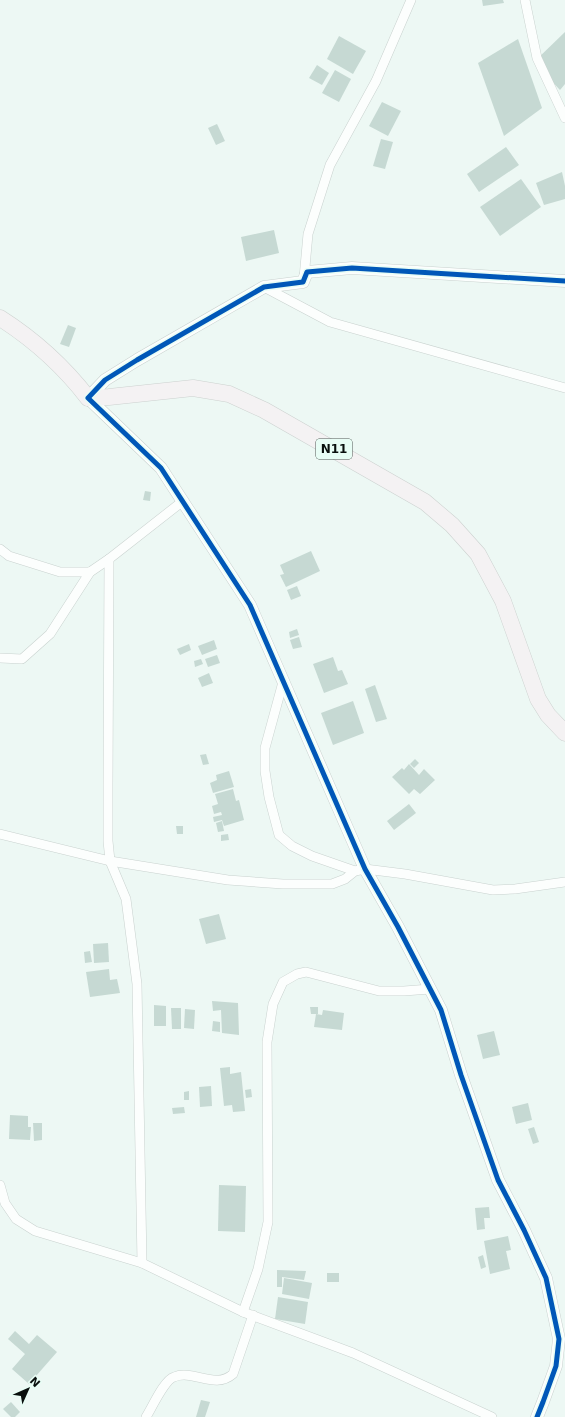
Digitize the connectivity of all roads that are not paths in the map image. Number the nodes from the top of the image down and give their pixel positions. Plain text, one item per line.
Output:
1 (411, 0) edge
2 (525, 0) edge
3 (565, 118) edge
4 (303, 282) junction
5 (565, 282) edge
6 (264, 287) junction
7 (0, 318) edge
8 (565, 388) edge
9 (88, 398) junction
10 (183, 501) junction
11 (0, 549) edge
12 (109, 559) junction
13 (90, 572) junction
14 (0, 658) edge
15 (283, 682) junction
16 (565, 733) edge
17 (0, 834) edge
18 (110, 860) junction
19 (360, 870) junction
20 (565, 882) edge
21 (430, 989) junction
22 (0, 1185) edge
23 (3, 1205) edge
24 (142, 1262) junction
25 (243, 1312) junction
26 (253, 1315) junction
27 (146, 1417) edge
28 (492, 1417) edge
29 (537, 1417) edge

1 - 4 street
2 - 3 street
4 - 5 street
4 - 6 street
6 - 8 street
6 - 9 street
7 - 9 highway
9 - 10 street
9 - 16 highway, N11
10 - 12 street
10 - 15 street
11 - 13 street
12 - 13 street
12 - 18 street
13 - 14 street
15 - 19 street
15 - 19 street
17 - 18 street
18 - 19 street
18 - 24 street
19 - 20 street
19 - 21 street
21 - 25 street
21 - 29 street
22 - 23 street
23 - 24 street
24 - 25 street
25 - 26 street
26 - 27 street
26 - 28 street

